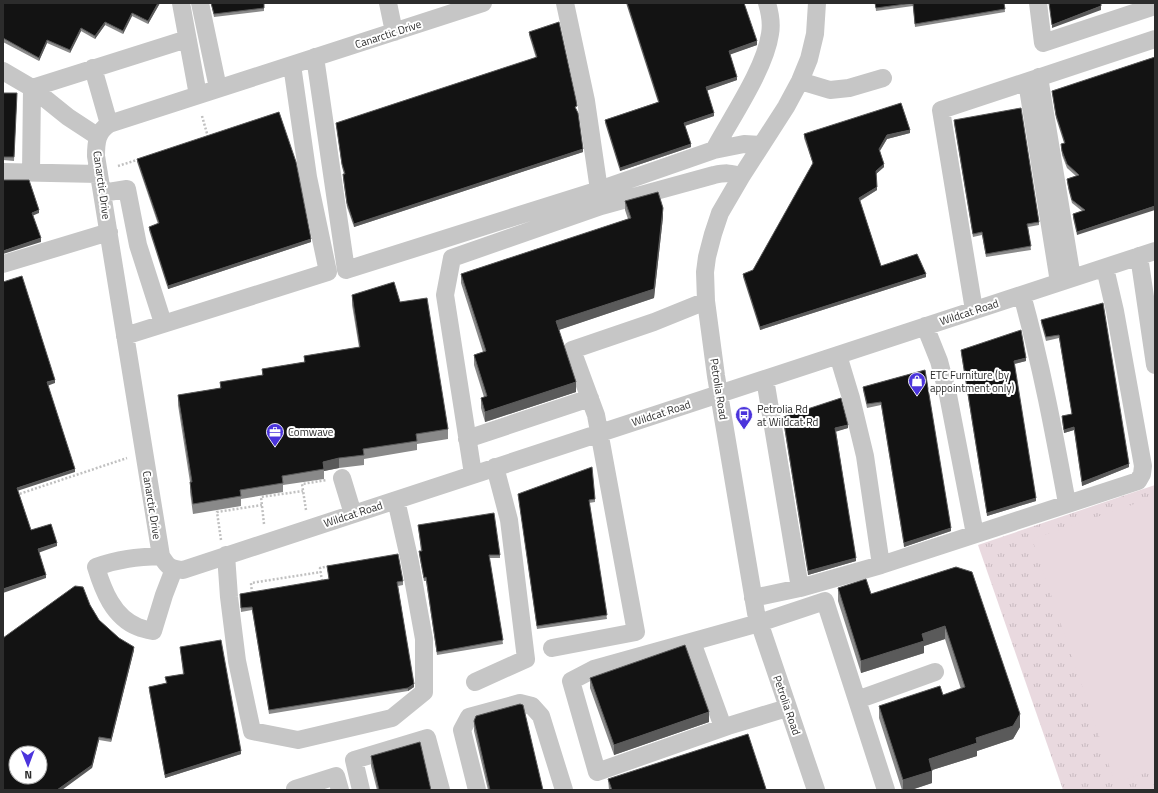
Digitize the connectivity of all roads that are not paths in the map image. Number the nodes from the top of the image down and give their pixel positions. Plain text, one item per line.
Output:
1 (180, 3) edge
2 (200, 3) edge
3 (388, 3) edge
4 (482, 3) edge
5 (565, 3) edge
6 (767, 3) edge
7 (817, 3) edge
8 (1038, 3) edge
9 (1155, 6) edge
10 (1128, 9) edge
11 (394, 32) junction
12 (187, 39) junction
13 (1155, 39) edge
14 (315, 57) junction
15 (292, 65) junction
16 (93, 68) junction
17 (3, 71) edge
18 (883, 78) dead end
19 (1033, 79) junction
20 (800, 81) junction
21 (32, 88) junction
22 (218, 88) junction
23 (198, 95) junction
24 (103, 130) junction
25 (761, 145) junction
26 (714, 150) junction
27 (3, 172) edge
28 (31, 173) junction
29 (99, 174) junction
30 (741, 176) junction
31 (102, 193) junction
32 (600, 198) junction
33 (109, 232) junction
34 (1147, 254) edge
35 (3, 264) edge
36 (1105, 268) junction
37 (1065, 280) junction
38 (1022, 294) junction
39 (706, 301) junction
40 (974, 310) junction
41 (163, 323) junction
42 (925, 326) junction
43 (125, 336) junction
44 (838, 355) junction
45 (1155, 365) edge
46 (765, 379) junction
47 (720, 394) junction
48 (590, 398) junction
49 (600, 433) junction
50 (467, 439) junction
51 (495, 467) junction
52 (473, 474) junction
53 (342, 478) road end
54 (396, 500) junction
55 (1067, 503) junction
56 (353, 514) junction
57 (975, 534) junction
58 (226, 556) junction
59 (167, 564) joint
60 (881, 565) junction
61 (800, 588) junction
62 (753, 598) junction
63 (760, 623) junction
64 (692, 642) junction
65 (552, 648) dead end
66 (935, 672) dead end
67 (474, 682) dead end
68 (857, 700) junction
69 (787, 708) junction
70 (724, 727) junction
71 (295, 789) dead end
72 (340, 790) edge
73 (361, 790) edge
74 (441, 790) edge
75 (477, 790) edge
76 (564, 790) edge
77 (816, 790) edge
78 (886, 790) edge

1 - 12 street
2 - 22 street
3 - 11 street
4 - 11 street, Canarctic Drive
5 - 32 street
6 - 26 street
7 - 20 street, Petrolia Road
8 - 10 street
9 - 10 street
11 - 14 street, Canarctic Drive
12 - 16 street
12 - 23 street
13 - 19 street
14 - 15 street, Canarctic Drive
14 - 32 street
15 - 22 street, Canarctic Drive
15 - 41 street
16 - 21 street
16 - 24 street
17 - 21 street
18 - 20 street
19 - 37 street
19 - 40 street
20 - 25 street, Petrolia Road
21 - 24 street
21 - 28 street
22 - 23 street, Canarctic Drive
23 - 24 street, Canarctic Drive
24 - 29 street, Canarctic Drive
25 - 26 street
25 - 30 street, Petrolia Road
26 - 32 street
27 - 28 street
28 - 29 street
29 - 31 street, Canarctic Drive
30 - 32 street
30 - 39 street, Petrolia Road
31 - 33 street, Canarctic Drive
31 - 41 street
32 - 50 street
33 - 35 street
33 - 43 street, Canarctic Drive
34 - 36 street, Wildcat Road
34 - 45 street
36 - 37 street, Wildcat Road
36 - 55 street
37 - 38 street, Wildcat Road
38 - 40 street, Wildcat Road
38 - 55 street
39 - 47 street, Petrolia Road
39 - 48 street
40 - 42 street, Wildcat Road
41 - 43 street
42 - 44 street, Wildcat Road
42 - 57 street
43 - 59 street, Canarctic Drive
44 - 46 street, Wildcat Road
44 - 60 street
46 - 47 street, Wildcat Road
46 - 61 street
47 - 49 street, Wildcat Road
47 - 62 street, Petrolia Road
48 - 49 street
48 - 50 street
49 - 51 street, Wildcat Road
49 - 65 street
50 - 52 street
51 - 52 street, Wildcat Road
51 - 67 street
52 - 54 street, Wildcat Road
53 - 56 street
54 - 56 street, Wildcat Road
54 - 58 street
55 - 57 street
56 - 58 street, Wildcat Road
57 - 60 street
58 - 59 street, Wildcat Road
60 - 61 street
61 - 62 street
62 - 63 street, Petrolia Road
63 - 64 street
63 - 68 street
63 - 69 street, Petrolia Road
64 - 70 street
64 - 70 street
66 - 68 street
68 - 78 street
69 - 70 street
69 - 77 street, Petrolia Road
71 - 72 street
73 - 74 street
75 - 76 street

